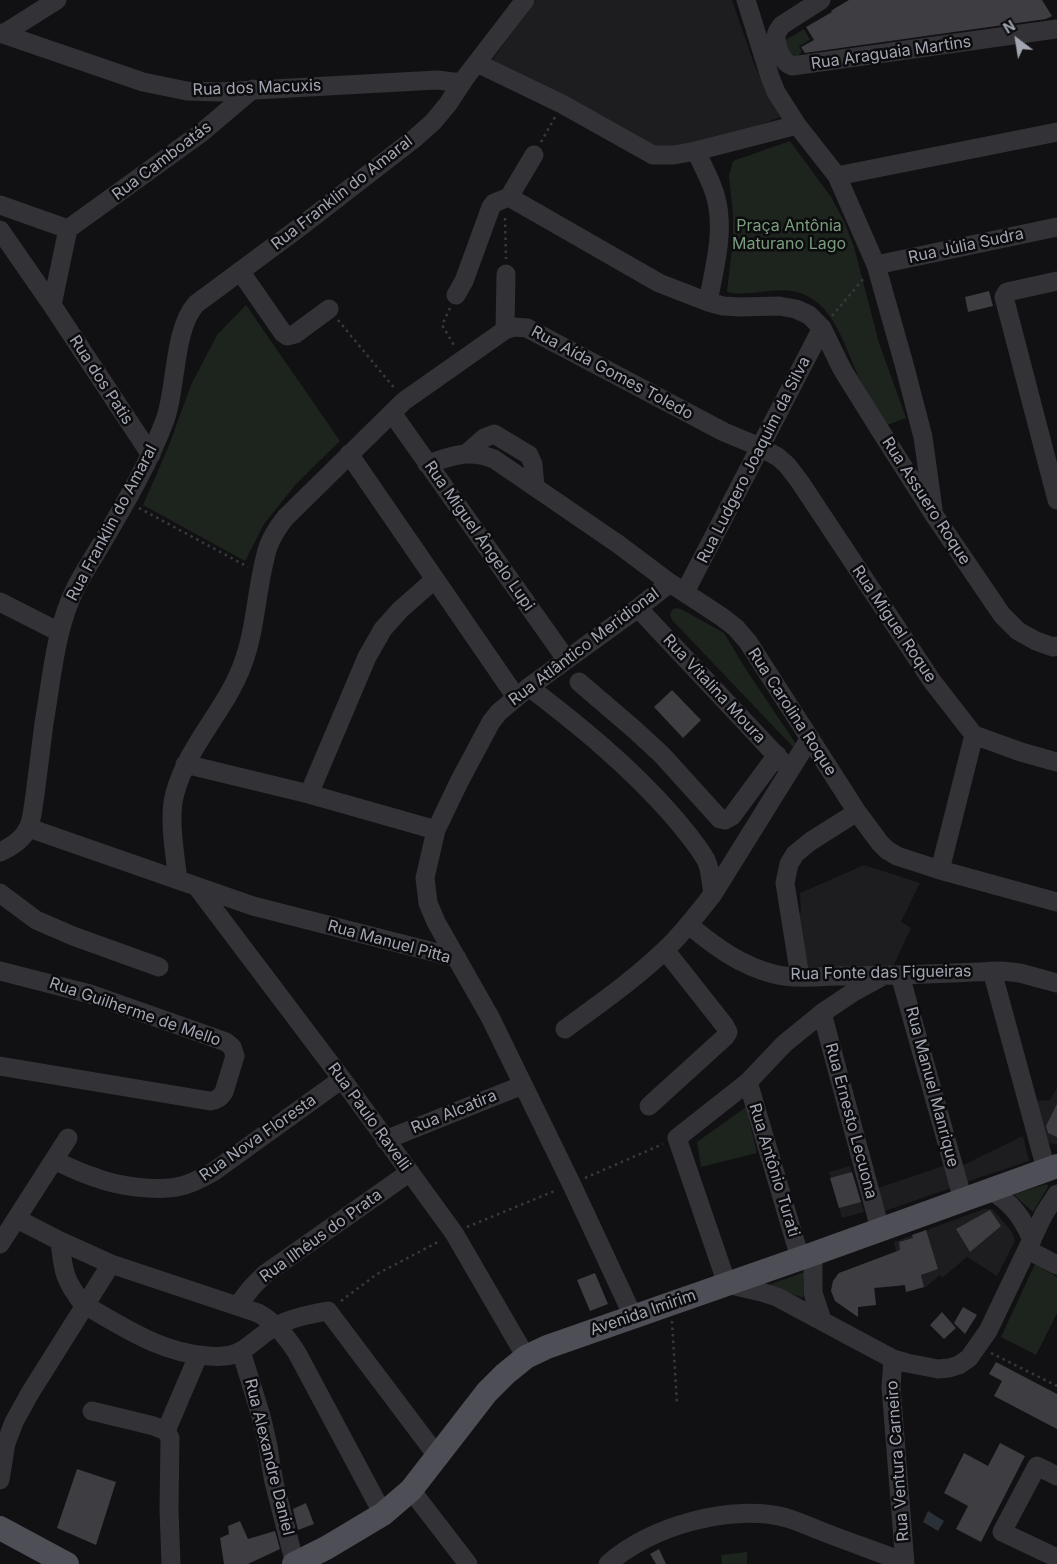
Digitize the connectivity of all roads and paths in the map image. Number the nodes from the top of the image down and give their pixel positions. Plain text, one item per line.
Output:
1 (57, 0) edge
2 (525, 0) edge
3 (746, 0) edge
4 (821, 0) edge
5 (1057, 29) edge
6 (1, 34) edge
7 (477, 63) junction
8 (462, 83) junction
9 (253, 89) junction
10 (562, 104) junction
11 (797, 125) junction
12 (1057, 132) edge
13 (696, 152) junction
14 (534, 155) joint
15 (837, 176) junction
16 (509, 196) junction
17 (0, 205) edge
18 (1057, 227) edge
19 (68, 229) junction
20 (0, 230) edge
21 (876, 265) junction
22 (240, 271) junction
23 (506, 274) joint
24 (1057, 281) edge
25 (456, 296) joint
26 (708, 302) junction
27 (52, 305) junction
28 (329, 309) joint
29 (822, 328) junction
30 (505, 330) junction
31 (462, 360) junction
32 (398, 407) junction
33 (760, 446) junction
34 (349, 454) junction
35 (150, 455) junction
36 (428, 464) junction
37 (1057, 500) edge
38 (126, 502) junction
39 (934, 515) junction
40 (262, 574) junction
41 (434, 580) junction
42 (678, 587) junction
43 (0, 602) edge
44 (638, 608) junction
45 (59, 632) junction
46 (1057, 646) edge
47 (566, 659) junction
48 (580, 682) dead end
49 (522, 692) junction
50 (974, 735) junction
51 (810, 738) junction
52 (777, 755) junction
53 (1057, 762) edge
54 (185, 764) junction
55 (790, 770) junction
56 (309, 794) junction
57 (857, 812) junction
58 (29, 828) junction
59 (436, 830) junction
60 (0, 852) edge
61 (940, 870) junction
62 (178, 880) junction
63 (197, 887) junction
64 (0, 893) edge
65 (713, 894) junction
66 (1057, 902) edge
67 (689, 925) junction
68 (665, 950) junction
69 (457, 958) junction
70 (159, 967) dead end
71 (0, 971) edge
72 (992, 971) junction
73 (892, 976) junction
74 (800, 977) junction
75 (1057, 983) edge
76 (822, 1013) junction
77 (565, 1029) dead end
78 (0, 1066) edge
79 (342, 1079) junction
80 (748, 1082) junction
81 (523, 1085) junction
82 (649, 1106) dead end
83 (68, 1138) dead end
84 (677, 1138) junction
85 (385, 1140) junction
86 (55, 1161) junction
87 (1052, 1167) edge
88 (410, 1172) junction
89 (572, 1184) junction
90 (990, 1190) junction
91 (1057, 1194) edge
92 (962, 1200) junction
93 (17, 1219) junction
94 (880, 1229) junction
95 (60, 1241) junction
96 (0, 1244) edge
97 (1030, 1245) junction
98 (807, 1256) junction
99 (111, 1264) junction
100 (1057, 1266) edge
101 (727, 1284) junction
102 (671, 1303) junction
103 (237, 1306) junction
104 (90, 1309) junction
105 (633, 1316) junction
106 (822, 1320) junction
107 (276, 1326) junction
108 (241, 1351) junction
109 (988, 1352) dead end
110 (198, 1356) junction
111 (526, 1357) junction
112 (893, 1359) junction
113 (1057, 1386) edge
114 (677, 1404) dead end
115 (92, 1411) dead end
116 (166, 1431) junction
117 (438, 1457) junction
118 (1057, 1476) edge
119 (0, 1480) edge
120 (411, 1490) junction
121 (383, 1514) junction
122 (0, 1528) edge
123 (1057, 1558) edge
124 (904, 1563) edge
125 (67, 1564) edge
126 (171, 1564) edge
127 (295, 1564) edge
128 (468, 1564) edge
129 (608, 1564) edge

1 - 6 street
2 - 7 street, Rua Franklin do Amaral
3 - 11 street
4 - 5 street, Rua Araguaia Martins
6 - 9 street, Rua dos Macuxis
7 - 8 street, Rua Franklin do Amaral
7 - 10 street
8 - 9 street, Rua dos Macuxis
8 - 22 street, Rua Franklin do Amaral
9 - 19 street, Rua Camboatás
10 - 13 street
10 - 14 path
11 - 13 street
11 - 15 street
12 - 15 street
13 - 26 street
14 - 16 street
15 - 21 street
16 - 23 path
16 - 25 street
16 - 26 street
17 - 19 street
18 - 21 street, Rua Júlia Sudra
19 - 27 street
20 - 27 street, Rua dos Patis
21 - 29 path
21 - 39 street
22 - 28 street
22 - 35 street, Rua Franklin do Amaral
23 - 30 street
24 - 37 street
25 - 31 path
26 - 29 street
27 - 35 street, Rua dos Patis
28 - 32 path
29 - 33 street, Rua Ludgero Joaquim da Silva
29 - 39 street, Rua Assuero Roque
30 - 31 street
30 - 33 street, Rua Aída Gomes Toledo
31 - 32 street
32 - 34 street
32 - 36 street, Rua Miguel Ângelo Lupi
33 - 42 street, Rua Ludgero Joaquim da Silva
33 - 50 street, Rua Miguel Roque
34 - 40 street
34 - 41 street
35 - 38 street, Rua Franklin do Amaral
36 - 42 street, Rua Carolina Roque
36 - 47 street, Rua Miguel Ângelo Lupi
38 - 40 path
38 - 45 street, Rua Franklin do Amaral
39 - 46 street, Rua Assuero Roque
40 - 54 street
41 - 49 street
41 - 56 street
42 - 44 street, Rua Atlântico Meridional
42 - 51 street, Rua Carolina Roque
43 - 45 street
44 - 47 street, Rua Atlântico Meridional
44 - 52 street, Rua Vitalina Moura
45 - 58 street, Rua Franklin do Amaral
47 - 49 street, Rua Atlântico Meridional
48 - 52 street
49 - 59 street, Rua Atlântico Meridional
49 - 65 street
50 - 53 street
50 - 61 street
51 - 55 street
51 - 57 street, Rua Carolina Roque
52 - 55 street, Rua Vitalina Moura
54 - 56 street
54 - 62 street
55 - 65 street
56 - 59 street
57 - 61 street, Rua Carolina Roque
57 - 74 street
58 - 60 street
58 - 62 street, Rua Manuel Pitta
59 - 69 street, Rua Atlântico Meridional
61 - 66 street, Rua Carolina Roque
62 - 63 street, Rua Manuel Pitta
63 - 69 street, Rua Manuel Pitta
63 - 79 street, Rua Paulo Ravelli
64 - 70 street
65 - 67 street
67 - 68 street
67 - 74 street, Rua Fonte das Figueiras
68 - 77 street
68 - 82 street
69 - 81 street, Rua Manuel Pitta
71 - 78 street, Rua Guilherme de Mello
72 - 73 street, Rua Fonte das Figueiras
72 - 75 street, Rua Fonte das Figueiras
72 - 87 street
73 - 74 street, Rua Fonte das Figueiras
73 - 76 street
73 - 92 street, Rua Manuel Manrique
76 - 80 street
76 - 94 street, Rua Ernesto Lecuona
79 - 85 street, Rua Paulo Ravelli
79 - 86 street, Rua Nova Floresta
80 - 84 street
80 - 98 street, Rua Antônio Turati
81 - 85 street, Rua Alcatira
81 - 89 street, Rua Manuel Pitta
83 - 86 street
84 - 89 path
84 - 101 street
85 - 88 street, Rua Paulo Ravelli
86 - 93 street
87 - 90 main road, Avenida Imirim
88 - 103 street, Rua Ilhéus do Prata
88 - 111 street, Rua Paulo Ravelli
89 - 105 street, Rua Manuel Pitta
90 - 92 main road, Avenida Imirim
90 - 97 street
91 - 97 street
92 - 94 main road, Avenida Imirim
93 - 95 street
93 - 96 street
94 - 98 main road, Avenida Imirim
95 - 99 street
95 - 104 street
97 - 100 street
97 - 112 street
98 - 101 main road, Avenida Imirim
98 - 106 street, Rua Antônio Turati
99 - 103 street
99 - 104 street
101 - 102 main road, Avenida Imirim
101 - 106 street
102 - 105 main road, Avenida Imirim
102 - 114 path
103 - 107 street
104 - 110 street
104 - 119 street
105 - 111 main road, Avenida Imirim
106 - 112 street
107 - 108 street
107 - 117 street
107 - 121 street
108 - 110 street
108 - 127 street, Rua Alexandre Daniel
109 - 113 path
110 - 116 street
111 - 117 main road, Avenida Imirim
112 - 124 street, Rua Ventura Carneiro
115 - 116 street
116 - 126 street
117 - 120 main road, Avenida Imirim
118 - 123 street
120 - 121 main road, Avenida Imirim
120 - 128 street
121 - 127 main road, Avenida Imirim
122 - 125 main road
124 - 129 street

